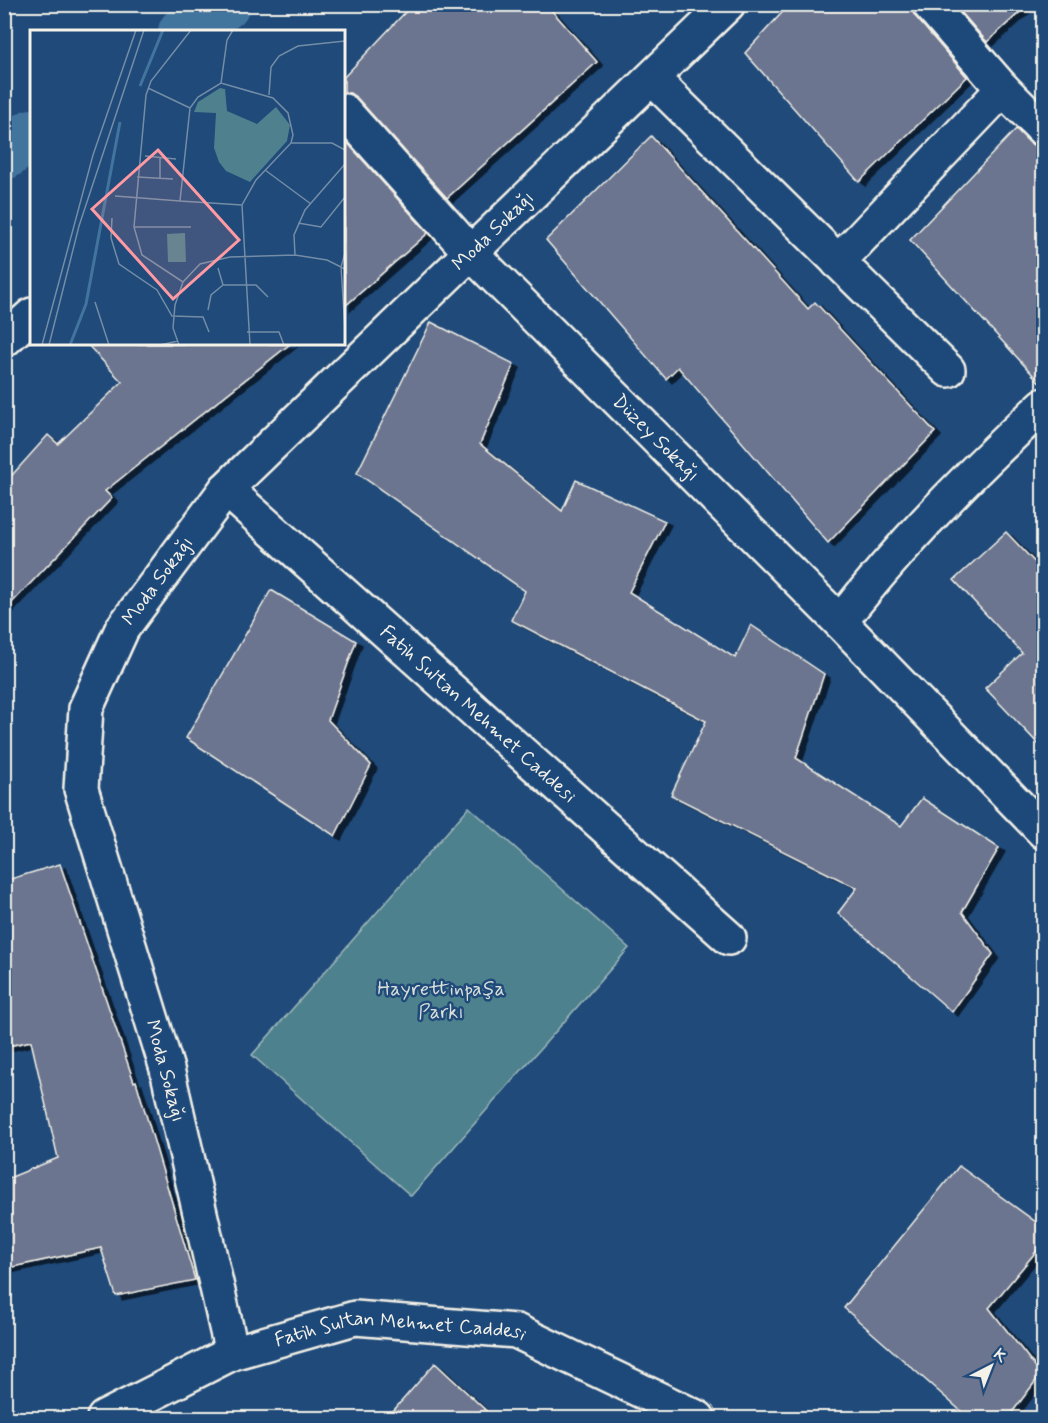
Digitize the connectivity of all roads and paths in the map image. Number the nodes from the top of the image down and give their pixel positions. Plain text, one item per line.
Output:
1 (728, 4) edge
2 (929, 4) edge
3 (652, 78) junction
4 (1003, 89) junction
5 (345, 112) edge
6 (1044, 130) edge
7 (471, 252) junction
8 (838, 262) junction
9 (30, 317) edge
10 (4, 340) edge
11 (948, 370) dead end
12 (1044, 405) edge
13 (226, 489) junction
14 (840, 622) junction
15 (1044, 832) edge
16 (729, 938) dead end
17 (232, 1353) junction
18 (104, 1419) edge
19 (698, 1419) edge

1 - 3 street, Moda Sokağı
2 - 4 street
3 - 7 street, Moda Sokağı
3 - 8 street
4 - 6 street
4 - 8 street
5 - 7 street, Düzey Sokağı
7 - 13 street, Moda Sokağı
7 - 14 street, Düzey Sokağı
8 - 11 street
9 - 10 street
12 - 14 street
13 - 16 street, Fatih Sultan Mehmet Caddesi
13 - 17 street, Moda Sokağı
14 - 15 street, Düzey Sokağı
17 - 18 street, Fatih Sultan Mehmet Caddesi
17 - 19 street, Fatih Sultan Mehmet Caddesi

